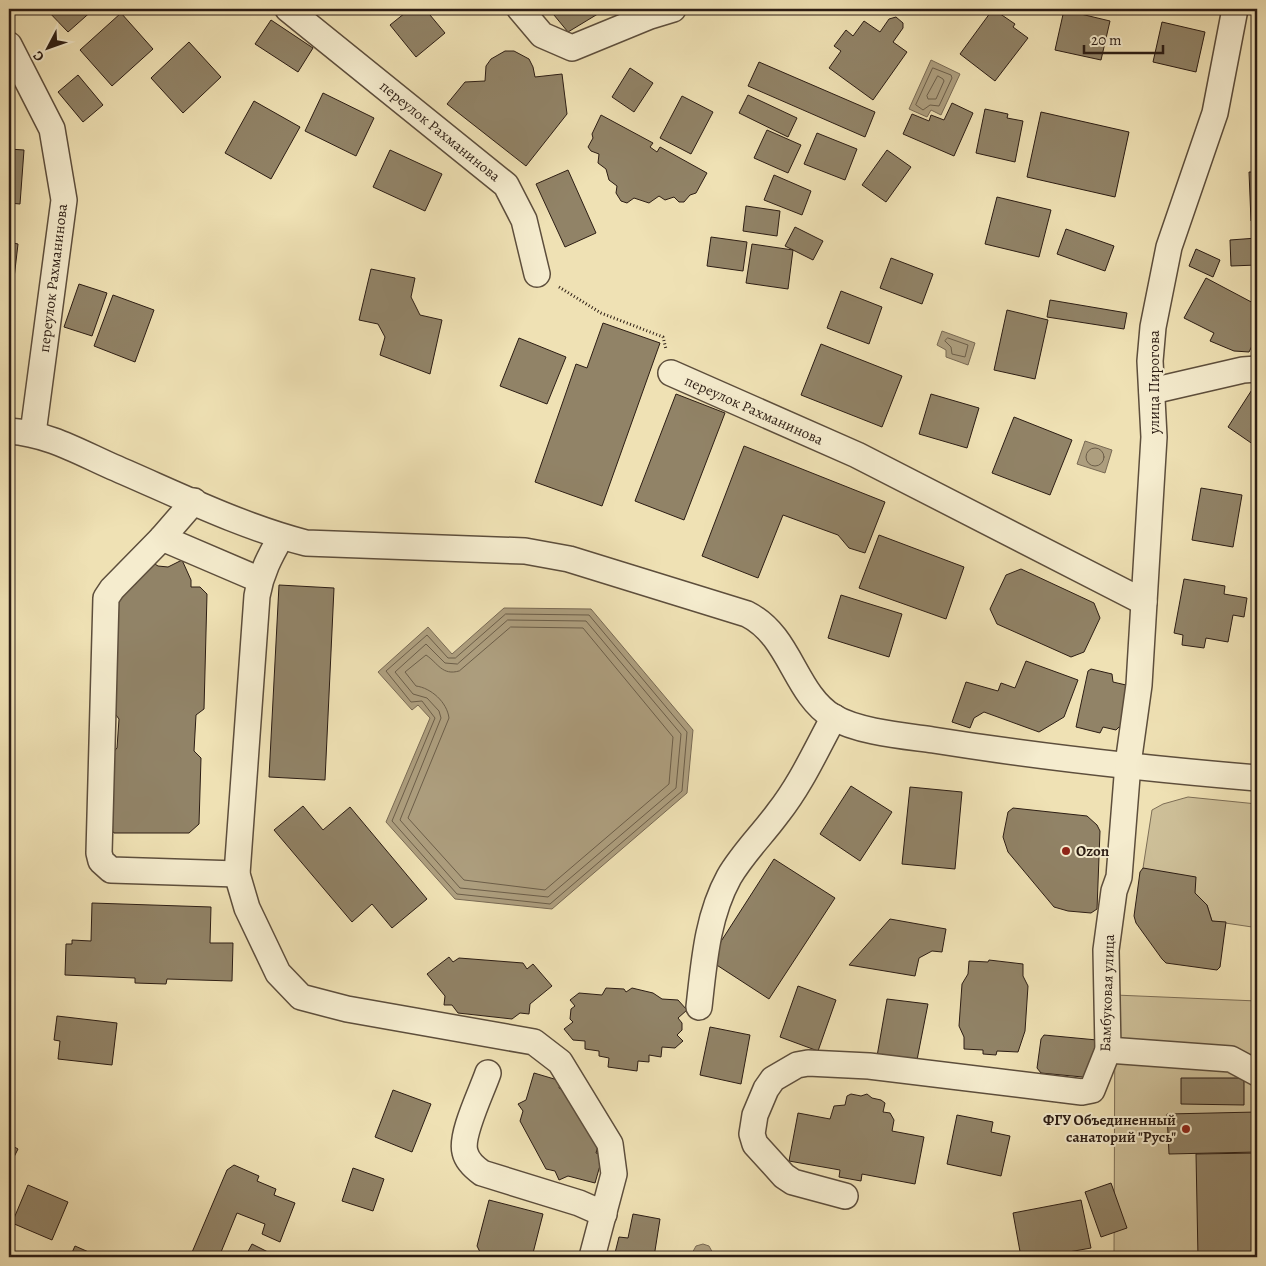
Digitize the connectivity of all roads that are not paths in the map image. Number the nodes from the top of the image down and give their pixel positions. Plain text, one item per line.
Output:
1 (288, 9) edge
2 (520, 9) edge
3 (673, 9) edge
4 (1235, 9) edge
5 (9, 45) edge
6 (537, 274) road end
7 (1257, 370) edge
8 (671, 373) road end
9 (1152, 391) junction
10 (21, 432) edge
11 (194, 501) junction
12 (281, 537) junction
13 (162, 538) junction
14 (260, 580) junction
15 (1144, 602) junction
16 (834, 717) junction
17 (1128, 764) junction
18 (1257, 778) edge
19 (237, 874) junction
20 (699, 1007) dead end
21 (1108, 1050) junction
22 (488, 1073) dead end
23 (1257, 1073) edge
24 (845, 1196) dead end
25 (604, 1214) junction
26 (592, 1257) edge

1 - 6 street, переулок Рахманинова
2 - 3 street
4 - 9 street, улица Пирогова
5 - 10 street, переулок Рахманинова
7 - 9 street
8 - 15 street, переулок Рахманинова
9 - 15 street, улица Пирогова
10 - 11 street
11 - 12 street
11 - 13 street
12 - 14 street
12 - 16 street
13 - 14 street
13 - 19 street
14 - 19 street
15 - 17 street, улица Пирогова
16 - 17 street
16 - 20 street
17 - 18 street
17 - 21 street, Бамбуковая улица
19 - 25 street
21 - 23 street
21 - 24 street, Бамбуковая улица
22 - 25 street
25 - 26 street

